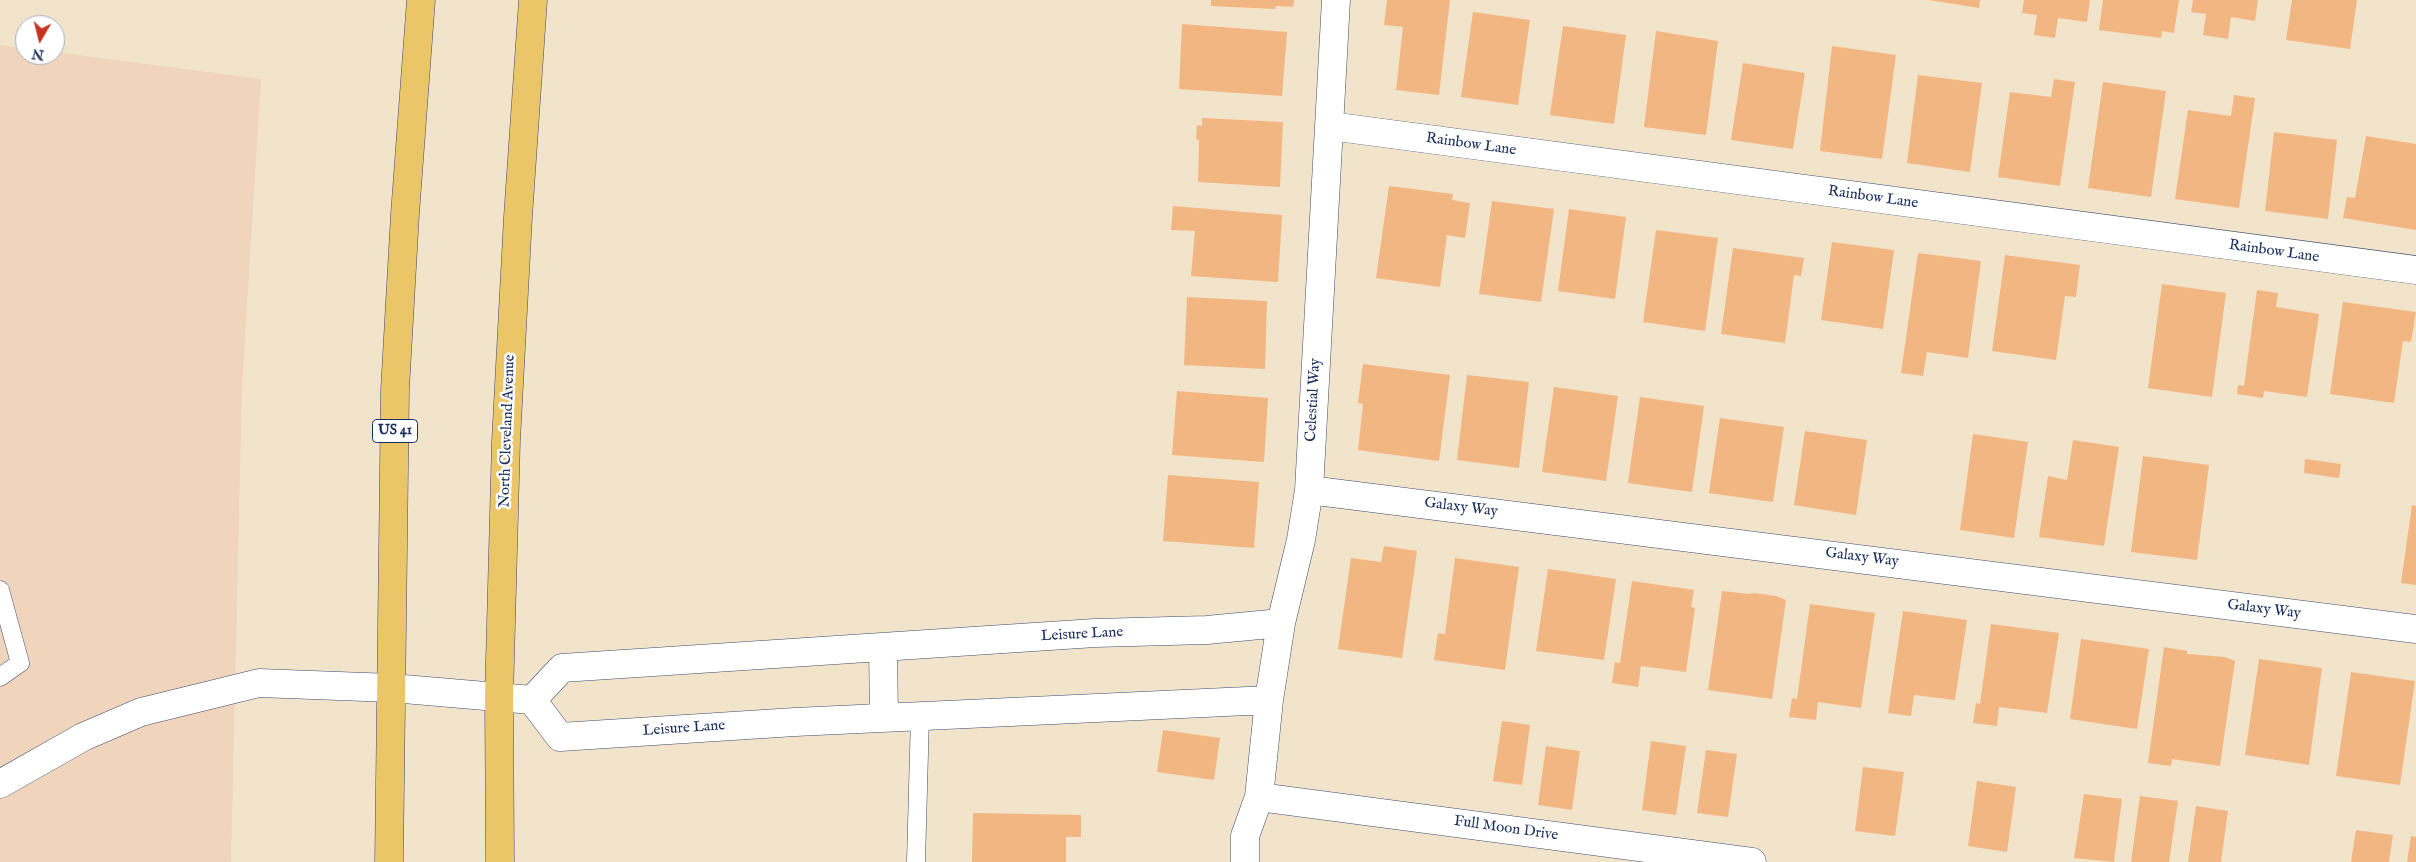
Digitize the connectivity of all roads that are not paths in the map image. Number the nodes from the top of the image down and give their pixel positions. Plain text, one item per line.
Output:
1 (421, 0) edge
2 (533, 0) edge
3 (1336, 0) edge
4 (1330, 126) junction
5 (2416, 270) edge
6 (1309, 490) junction
7 (0, 590) edge
8 (1281, 623) junction
9 (2416, 629) edge
10 (883, 647) junction
11 (0, 677) edge
12 (392, 688) junction
13 (499, 697) junction
14 (532, 700) junction
15 (1268, 700) junction
16 (920, 716) junction
17 (884, 718) junction
18 (0, 783) edge
19 (1259, 797) junction
20 (389, 862) edge
21 (500, 862) edge
22 (916, 862) edge
23 (1245, 862) edge
24 (1752, 862) edge

1 - 12 main road, US 41
2 - 13 main road, North Cleveland Avenue
3 - 4 street, Celestial Way
4 - 5 street, Rainbow Lane
4 - 6 street, Celestial Way
6 - 8 street, Celestial Way
6 - 9 street, Galaxy Way
7 - 11 lane
8 - 10 street, Leisure Lane
8 - 15 street, Celestial Way
10 - 14 street, Leisure Lane
10 - 17 street
12 - 13 street
12 - 18 street
12 - 20 main road, US 41
13 - 14 street
13 - 21 main road, North Cleveland Avenue
14 - 17 street, Leisure Lane
15 - 16 street, Leisure Lane
15 - 19 street, Celestial Way
16 - 17 street, Leisure Lane
16 - 22 lane
19 - 23 street, Celestial Way
19 - 24 street, Full Moon Drive

